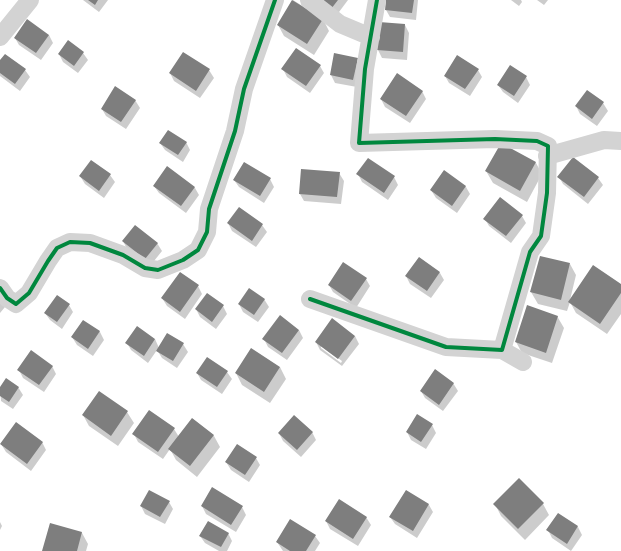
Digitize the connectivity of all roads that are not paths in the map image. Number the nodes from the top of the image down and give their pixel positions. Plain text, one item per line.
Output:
1 (30, 0) edge
2 (275, 0) edge
3 (309, 0) edge
4 (377, 0) edge
5 (0, 37) edge
6 (371, 37) junction
7 (621, 141) edge
8 (547, 156) junction
9 (0, 288) edge
10 (310, 299) dead end
11 (502, 350) junction
12 (523, 362) dead end

1 - 5 street
2 - 9 street
3 - 6 street
4 - 6 street
6 - 8 street
7 - 8 street
8 - 11 street
10 - 11 street
11 - 12 street

